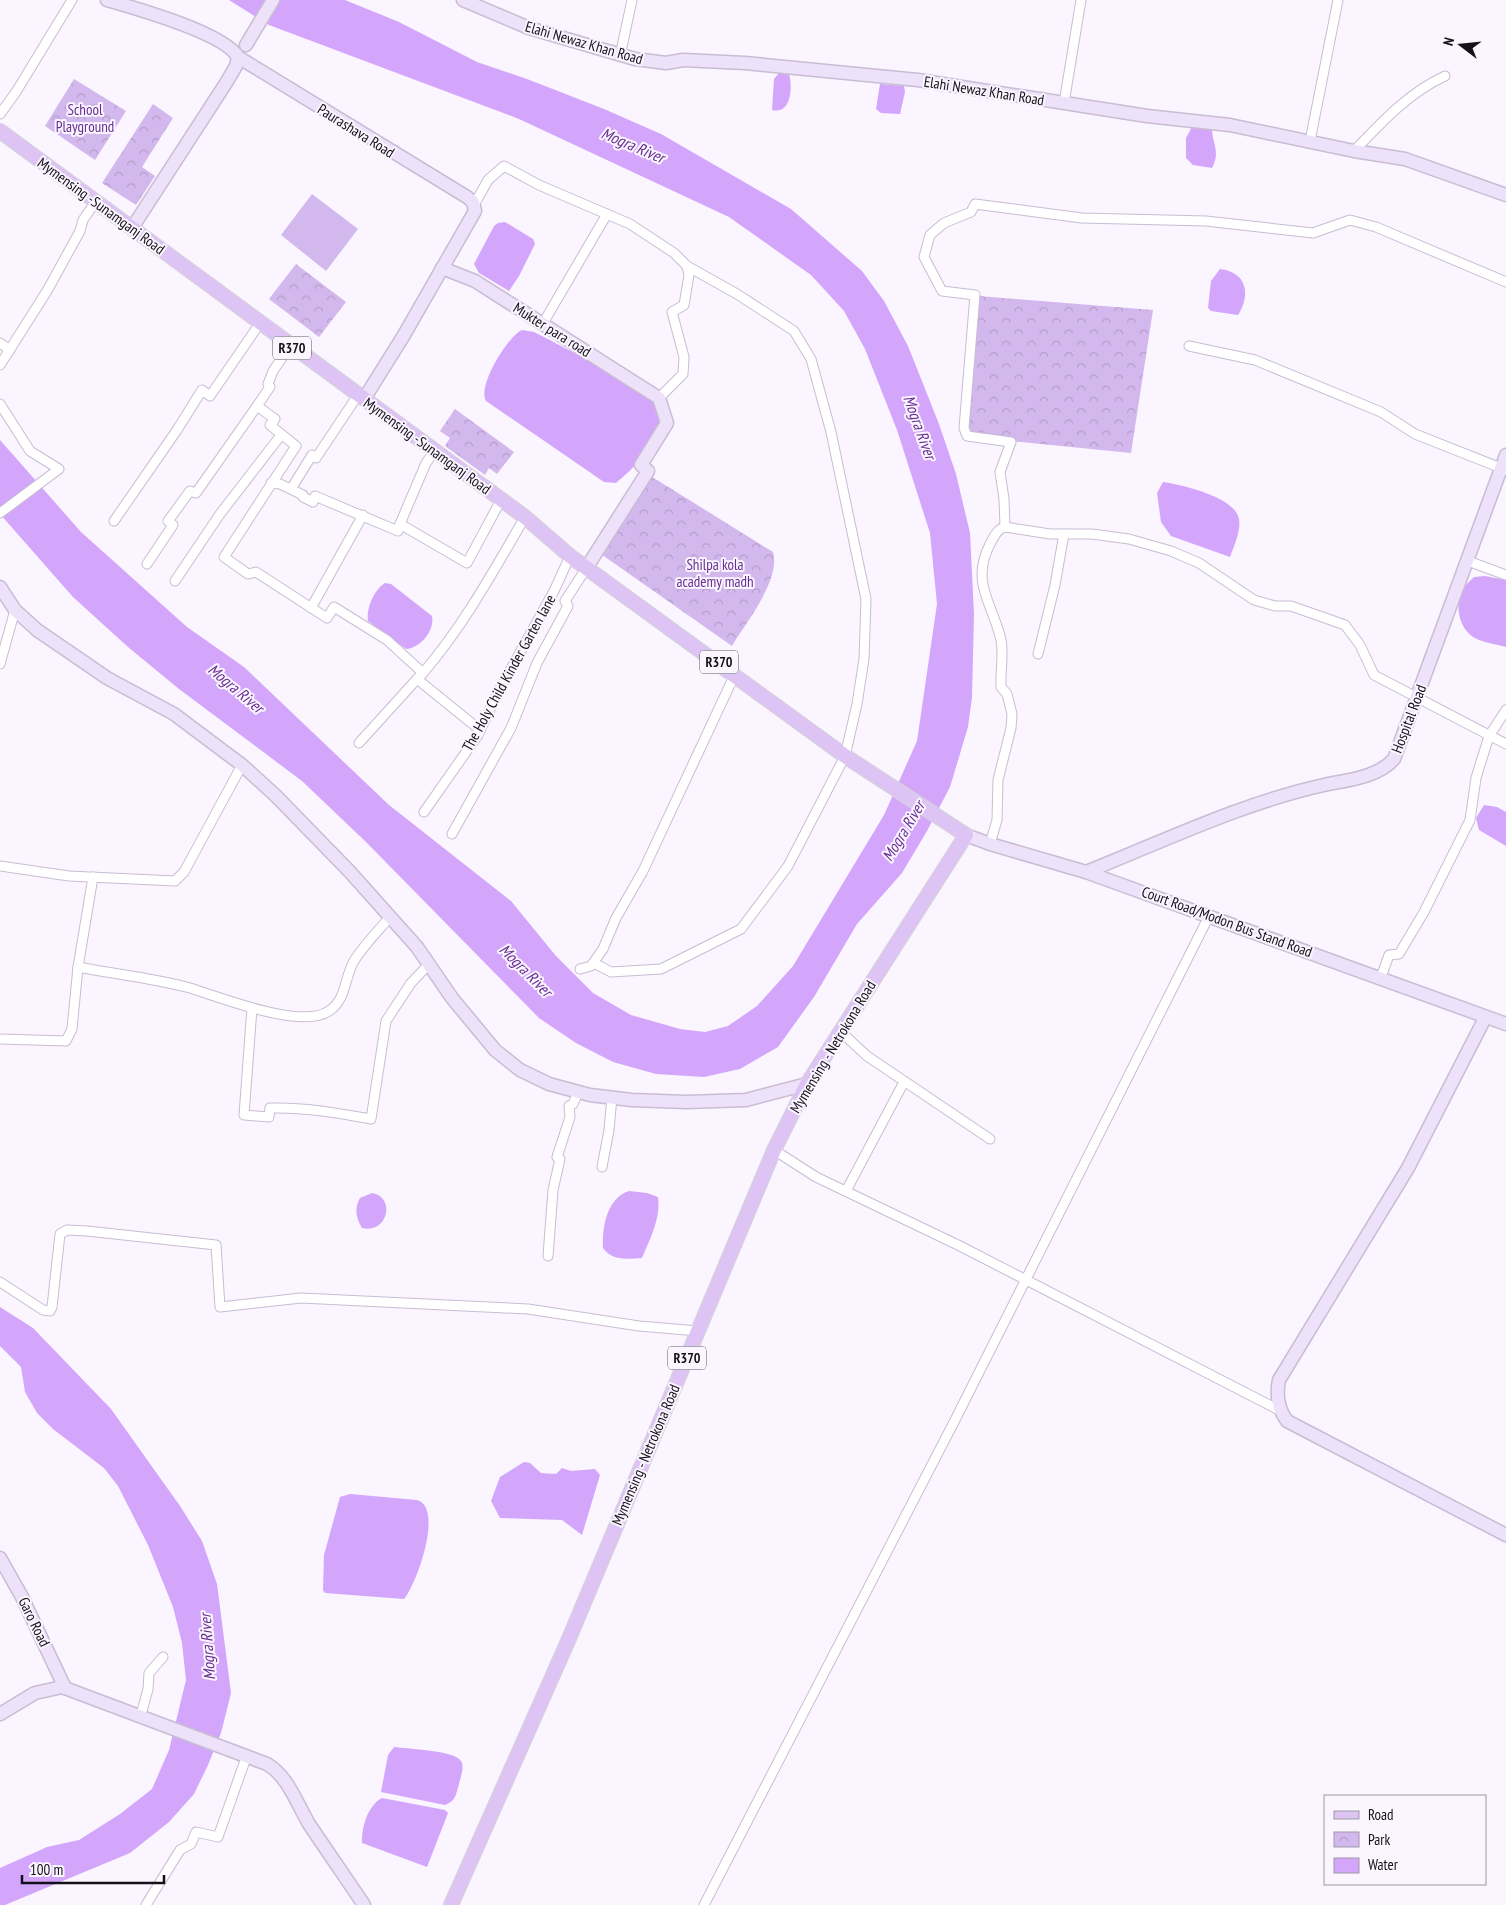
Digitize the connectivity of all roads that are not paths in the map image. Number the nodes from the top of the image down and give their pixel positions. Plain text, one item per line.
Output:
1 (72, 0) edge
2 (107, 0) edge
3 (273, 0) edge
4 (463, 0) edge
5 (632, 0) edge
6 (1081, 0) edge
7 (1338, 0) edge
8 (246, 45) joint
9 (620, 56) junction
10 (238, 57) junction
11 (1445, 76) dead end
12 (1064, 103) junction
13 (0, 114) edge
14 (0, 131) edge
15 (1310, 141) junction
16 (1354, 151) junction
17 (1506, 195) edge
18 (96, 201) junction
19 (474, 204) junction
20 (607, 214) junction
21 (132, 228) junction
22 (686, 266) junction
23 (442, 268) junction
24 (1506, 282) edge
25 (260, 323) junction
26 (542, 326) junction
27 (0, 343) edge
28 (290, 346) junction
29 (1189, 346) dead end
30 (10, 350) junction
31 (0, 366) edge
32 (361, 397) junction
33 (659, 398) junction
34 (0, 404) edge
35 (257, 406) junction
36 (281, 435) junction
37 (434, 452) junction
38 (1506, 454) edge
39 (1503, 469) edge
40 (271, 483) junction
41 (291, 490) junction
42 (501, 500) junction
43 (0, 513) edge
44 (363, 516) junction
45 (525, 517) junction
46 (114, 521) dead end
47 (400, 524) junction
48 (1005, 527) junction
49 (1064, 534) junction
50 (570, 556) junction
51 (1468, 561) junction
52 (147, 564) dead end
53 (587, 567) junction
54 (1506, 575) edge
55 (175, 581) dead end
56 (0, 588) edge
57 (310, 608) junction
58 (15, 610) junction
59 (1038, 654) dead end
60 (0, 664) edge
61 (736, 674) junction
62 (420, 676) junction
63 (1418, 696) junction
64 (1506, 710) edge
65 (480, 730) junction
66 (1489, 736) junction
67 (359, 743) dead end
68 (1506, 744) edge
69 (849, 759) junction
70 (242, 765) junction
71 (424, 812) dead end
72 (452, 834) dead end
73 (966, 835) junction
74 (990, 844) junction
75 (0, 866) edge
76 (1086, 872) junction
77 (93, 877) junction
78 (1209, 916) junction
79 (390, 917) junction
80 (594, 963) junction
81 (429, 964) junction
82 (78, 967) junction
83 (580, 968) dead end
84 (1381, 977) junction
85 (252, 1008) junction
86 (1485, 1018) junction
87 (1506, 1024) edge
88 (841, 1032) junction
89 (0, 1039) edge
90 (904, 1082) junction
91 (807, 1084) junction
92 (578, 1092) junction
93 (612, 1097) junction
94 (990, 1138) dead end
95 (774, 1150) junction
96 (602, 1167) dead end
97 (846, 1192) junction
98 (548, 1256) dead end
99 (1025, 1281) junction
100 (0, 1282) edge
101 (698, 1331) junction
102 (1281, 1411) junction
103 (1506, 1535) edge
104 (0, 1558) edge
105 (163, 1657) dead end
106 (65, 1688) junction
107 (0, 1714) edge
108 (144, 1716) junction
109 (247, 1756) junction
110 (146, 1905) edge
111 (364, 1905) edge
112 (451, 1905) edge
113 (704, 1905) edge

1 - 13 street
2 - 10 street, Paurashava Road
3 - 8 street
4 - 9 street, Elahi Newaz Khan Road
5 - 9 street
6 - 12 street
7 - 15 street
8 - 10 street
9 - 12 street, Elahi Newaz Khan Road
10 - 19 street, Paurashava Road
10 - 21 street
11 - 16 street
12 - 15 street, Elahi Newaz Khan Road
14 - 18 main road, Mymensing -Sunamganj Road / R370
15 - 16 street, Elahi Newaz Khan Road
16 - 17 street, Elahi Newaz Khan Road
18 - 21 main road, Mymensing -Sunamganj Road / R370
18 - 30 street
19 - 20 street
19 - 23 street
20 - 22 street
20 - 26 street
21 - 25 main road, Mymensing -Sunamganj Road / R370
22 - 33 street
22 - 69 street
23 - 26 street, Mukter para road
23 - 32 street
24 - 48 street
25 - 28 main road, Mymensing -Sunamganj Road / R370
25 - 46 street
26 - 33 street, Mukter para road
27 - 30 street
28 - 32 main road, Mymensing -Sunamganj Road / R370
28 - 35 street
29 - 39 street
30 - 31 street
32 - 37 main road, Mymensing -Sunamganj Road / R370
32 - 41 street
33 - 53 street
34 - 43 street
35 - 36 street
35 - 52 street
36 - 40 street
36 - 55 street
37 - 42 main road, Mymensing -Sunamganj Road / R370
37 - 47 street
38 - 39 street, Hospital Road
39 - 51 street, Hospital Road
40 - 41 street
40 - 57 street
41 - 44 street
42 - 45 main road, Mymensing -Sunamganj Road / R370
42 - 47 street
44 - 47 street
44 - 57 street
45 - 50 main road, Mymensing -Sunamganj Road / R370
45 - 62 street
48 - 49 street
48 - 74 street
49 - 59 street
49 - 63 street
50 - 53 main road, Mymensing -Sunamganj Road / R370
50 - 65 street, The Holy Child Kinder Garten lane
51 - 54 street
51 - 63 street, Hospital Road
53 - 61 main road, Mymensing -Sunamganj Road / R370
53 - 72 street
56 - 58 street
57 - 62 street
58 - 60 street
58 - 70 street
61 - 69 main road, Mymensing -Sunamganj Road / R370
61 - 80 street
62 - 65 street
62 - 67 street
63 - 66 street
63 - 76 street, Hospital Road
64 - 66 street
65 - 71 street, The Holy Child Kinder Garten lane
66 - 68 street
66 - 84 street
69 - 73 main road, R370
69 - 80 street
70 - 77 street
70 - 79 street
73 - 74 street, Court Road/Modon Bus Stand Road
73 - 88 main road, Mymensing - Netrokona Road / R370
74 - 76 street, Court Road/Modon Bus Stand Road
75 - 77 street
76 - 78 street, Court Road/Modon Bus Stand Road
77 - 82 street
78 - 84 street, Court Road/Modon Bus Stand Road
78 - 99 street
79 - 81 street
79 - 85 street
80 - 83 street
81 - 85 street
81 - 92 street
82 - 85 street
82 - 89 street
84 - 86 street, Court Road/Modon Bus Stand Road
86 - 87 street, Court Road/Modon Bus Stand Road
86 - 102 street
88 - 90 street
88 - 91 main road, Mymensing - Netrokona Road / R370
90 - 94 street
90 - 97 street
91 - 93 street
91 - 95 main road, Mymensing - Netrokona Road / R370
92 - 93 street
92 - 98 street
93 - 96 street
95 - 97 street
95 - 101 main road, Mymensing - Netrokona Road / R370
97 - 99 street
99 - 102 street
99 - 113 street
100 - 101 street
101 - 112 main road, Mymensing - Netrokona Road / R370
102 - 103 street
104 - 106 street, Garo Road
105 - 108 street
106 - 107 street
106 - 108 street
108 - 109 street
109 - 110 street
109 - 111 street

